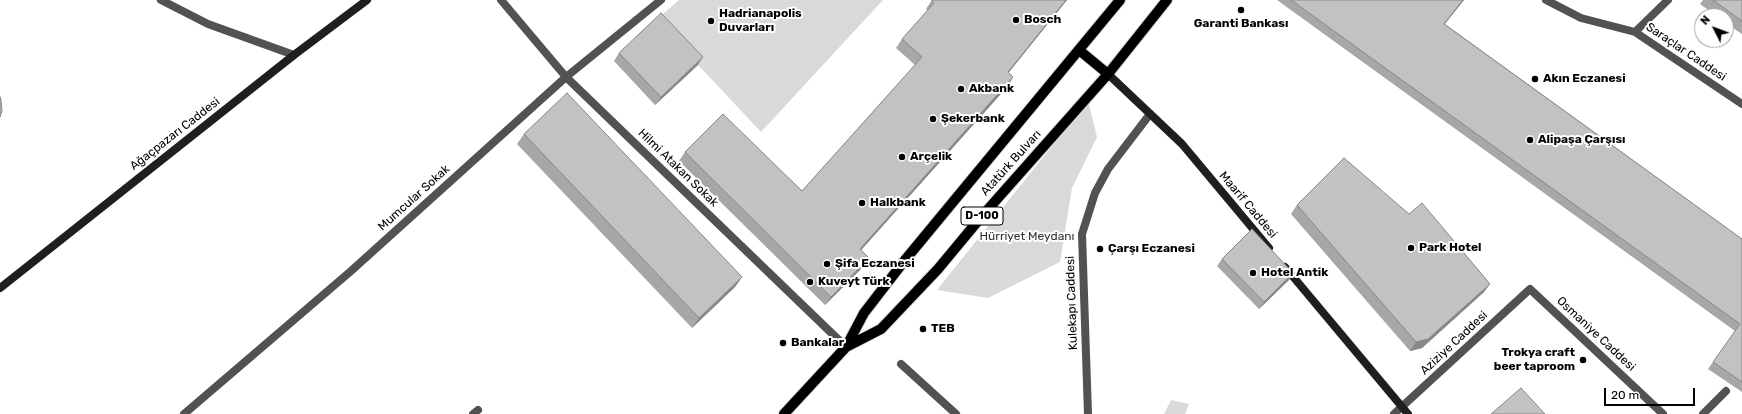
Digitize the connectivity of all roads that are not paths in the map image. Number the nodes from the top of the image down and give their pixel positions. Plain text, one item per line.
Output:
1 (161, 0) edge
2 (367, 0) edge
3 (501, 0) edge
4 (661, 0) edge
5 (1120, 0) edge
6 (1167, 0) edge
7 (1546, 0) edge
8 (1668, 0) edge
9 (1635, 32) junction
10 (1079, 50) junction
11 (294, 55) junction
12 (1108, 74) junction
13 (566, 77) junction
14 (1742, 104) edge
15 (1150, 114) junction
16 (0, 288) edge
17 (1530, 289) joint
18 (846, 347) junction
19 (901, 364) dead end
20 (1726, 390) dead end
21 (1402, 407) junction
22 (184, 414) edge
23 (784, 414) edge
24 (956, 414) edge
25 (1088, 414) edge
26 (1394, 414) edge
27 (1408, 414) edge
28 (1663, 414) edge
29 (1703, 414) edge

1 - 11 street
2 - 11 street, Ağaçpazarı Caddesi
3 - 13 street, Hilmi Atakan Sokak
4 - 13 street, Mumcular Sokak
5 - 10 main road, Atatürk Bulvarı / D-100
6 - 12 main road, Atatürk Bulvarı / D-100
7 - 9 street, Saraçlar Caddesi
8 - 9 street
9 - 14 street, Saraçlar Caddesi
10 - 12 main road
10 - 18 main road, Atatürk Bulvarı / D-100
11 - 16 street, Ağaçpazarı Caddesi
12 - 15 street, Maarif Caddesi
12 - 18 main road, Atatürk Bulvarı / D-100
13 - 18 street, Hilmi Atakan Sokak
13 - 22 street, Mumcular Sokak
15 - 21 street, Maarif Caddesi
15 - 25 street, Kulekapı Caddesi
17 - 21 street, Aziziye Caddesi
17 - 28 street, Osmaniye Caddesi
18 - 23 main road, Atatürk Bulvarı / D-100
19 - 24 street
20 - 29 street
21 - 26 street, Aziziye Caddesi
21 - 27 street, Maarif Caddesi

